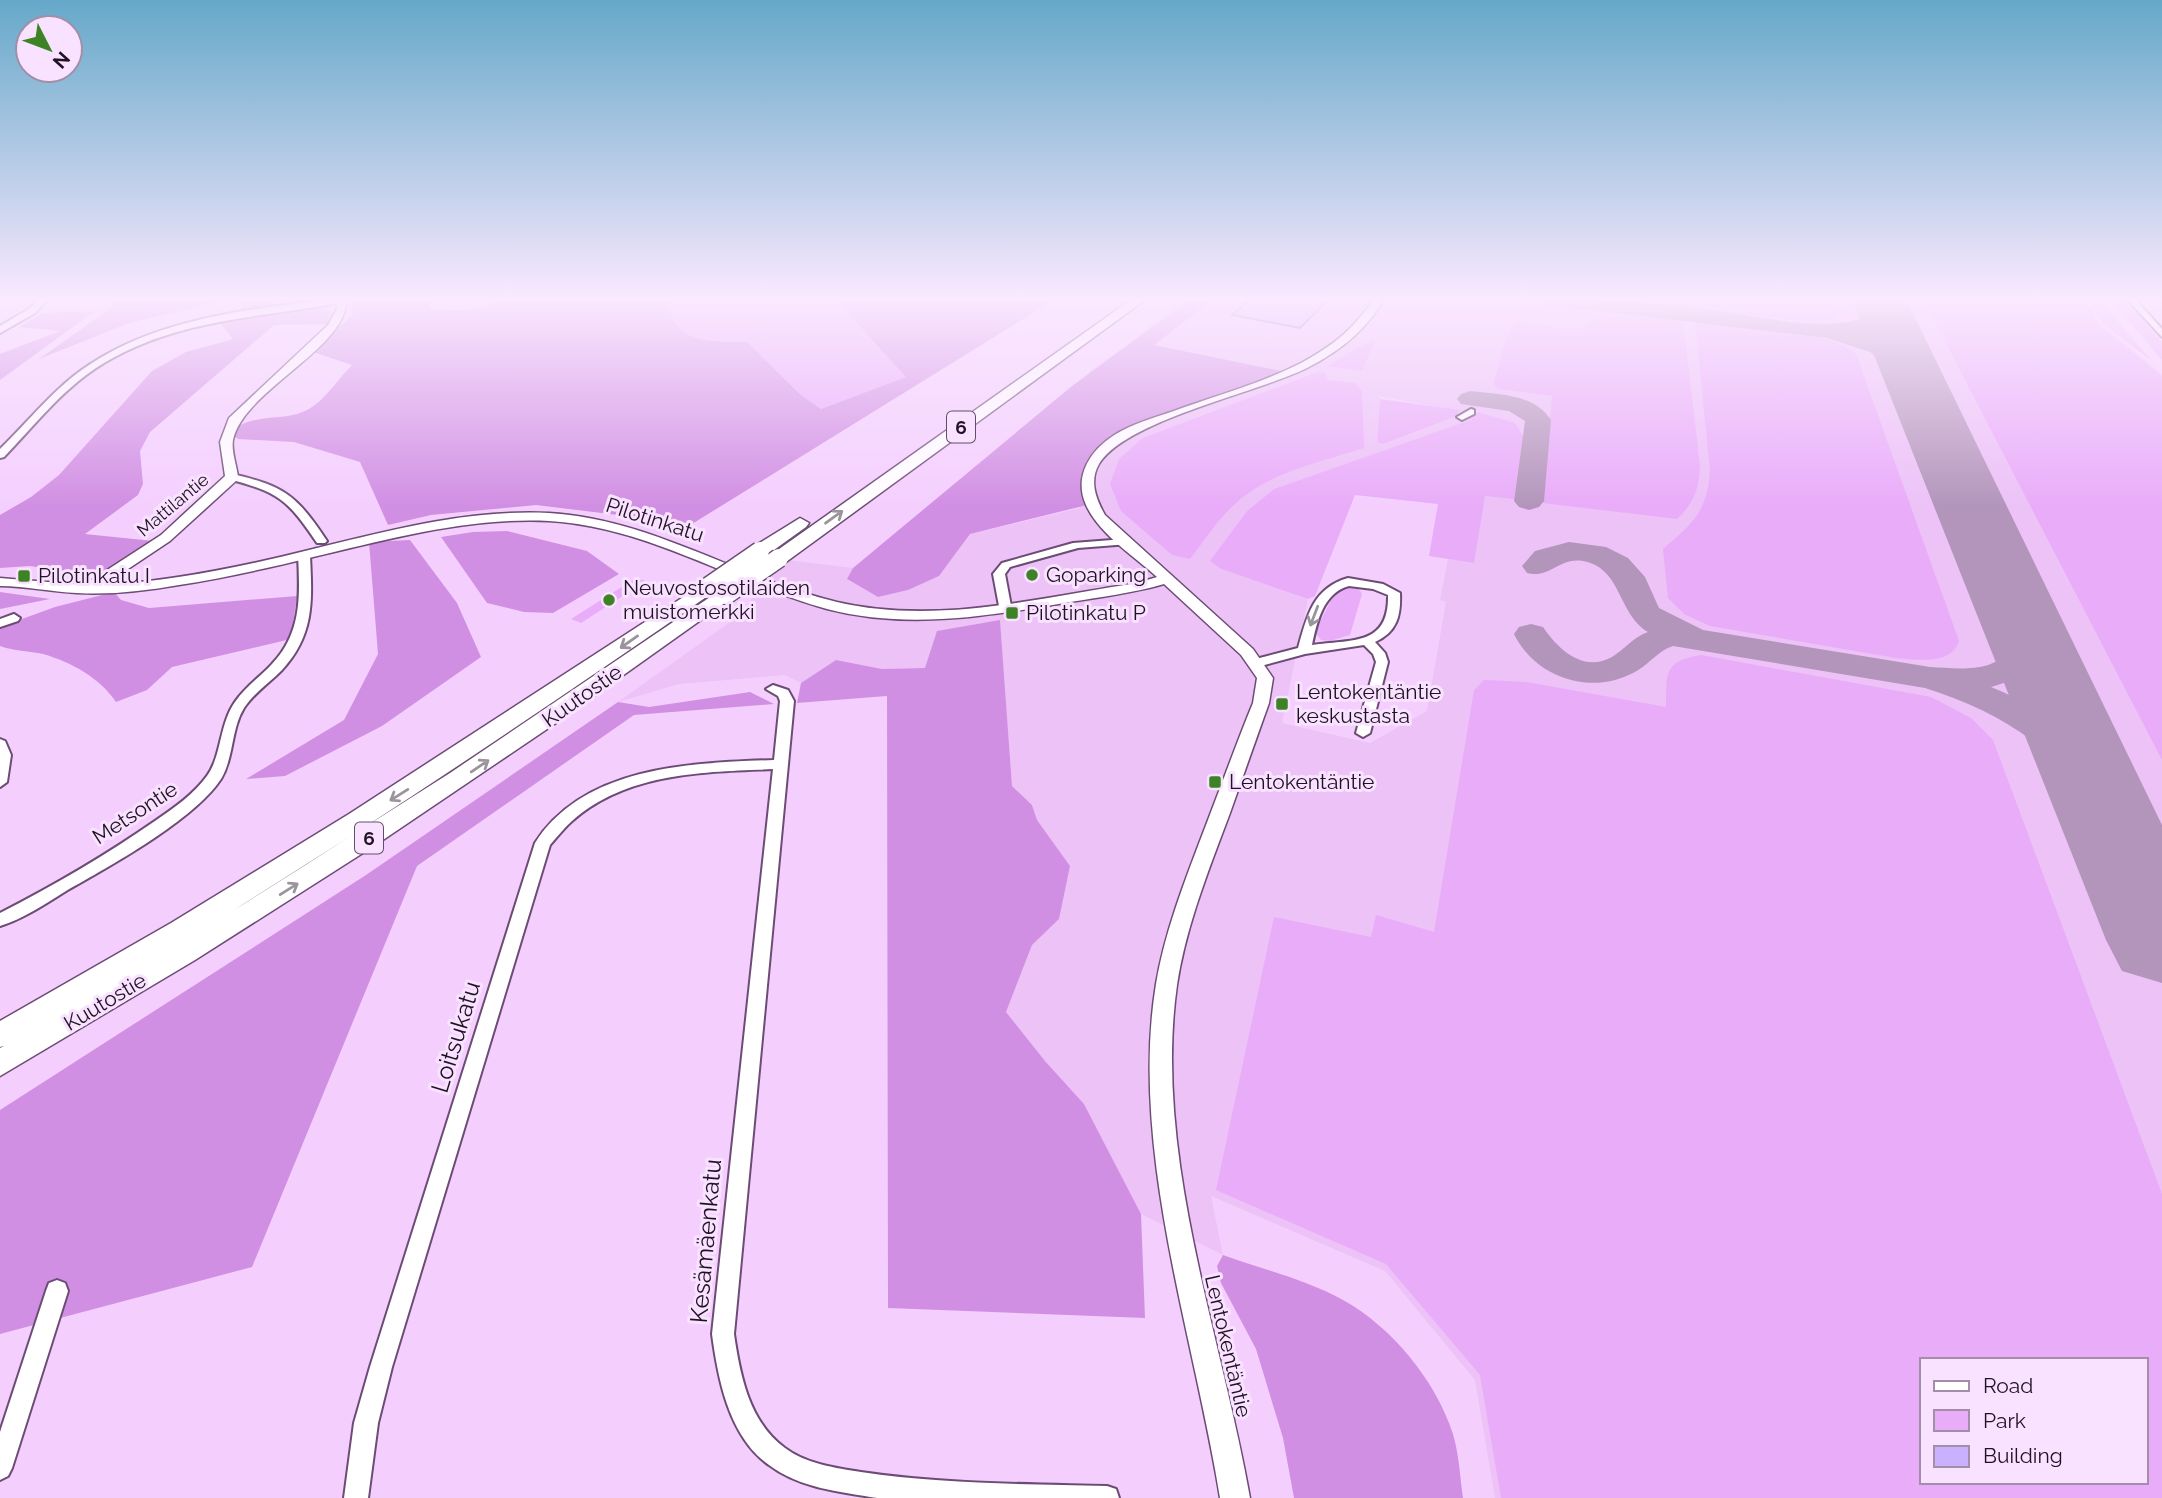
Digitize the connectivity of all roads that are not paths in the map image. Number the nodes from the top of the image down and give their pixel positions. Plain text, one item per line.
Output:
1 (94, 367) edge
2 (289, 367) edge
3 (1023, 367) edge
4 (1046, 367) edge
5 (1297, 367) edge
6 (0, 455) edge
7 (232, 477) junction
8 (321, 541) dead end
9 (1125, 542) junction
10 (760, 551) joint
11 (304, 555) junction
12 (1167, 579) junction
13 (0, 582) edge
14 (84, 589) junction
15 (715, 592) junction
16 (1005, 606) junction
17 (14, 618) dead end
18 (0, 623) edge
19 (1368, 642) junction
20 (1304, 650) junction
21 (1256, 663) junction
22 (773, 689) dead end
23 (1363, 733) dead end
24 (0, 744) edge
25 (780, 764) junction
26 (0, 782) edge
27 (246, 903) junction
28 (0, 920) edge
29 (0, 1027) edge
30 (0, 1035) edge
31 (0, 1063) edge
32 (0, 1072) edge
33 (57, 1292) dead end
34 (0, 1468) edge
35 (938, 1494) edge
36 (356, 1498) edge
37 (1107, 1498) edge
38 (1235, 1498) edge

1 - 6 street
2 - 7 street, Mattilantie
3 - 10 highway, Kuutostie / 6
15 -> 4 highway, Kuutostie / 6, bridge
5 - 9 street
7 - 8 street
7 - 14 street, Mattilantie
9 - 12 street
9 - 16 street
10 - 15 highway, Kuutostie / 6, bridge
11 - 14 street, Pilotinkatu
11 - 16 street, Pilotinkatu
11 - 28 street, Metsontie
12 - 16 street, Pilotinkatu
12 - 21 street
13 - 14 street, Pilotinkatu
15 - 27 highway, Kuutostie / 6
17 - 18 street
19 - 20 street
19 -> 20 street
19 - 23 street
20 - 21 street
21 - 38 street, Lentokentäntie
22 - 25 street, Kesämäenkatu
24 - 26 street
25 - 35 street, Kesämäenkatu
25 - 36 street, Loitsukatu
27 - 29 highway
27 - 30 highway, Kuutostie / 6
27 - 31 highway, Kuutostie / 6
27 - 32 highway
33 - 34 street
35 - 37 street, Kesämäenkatu

